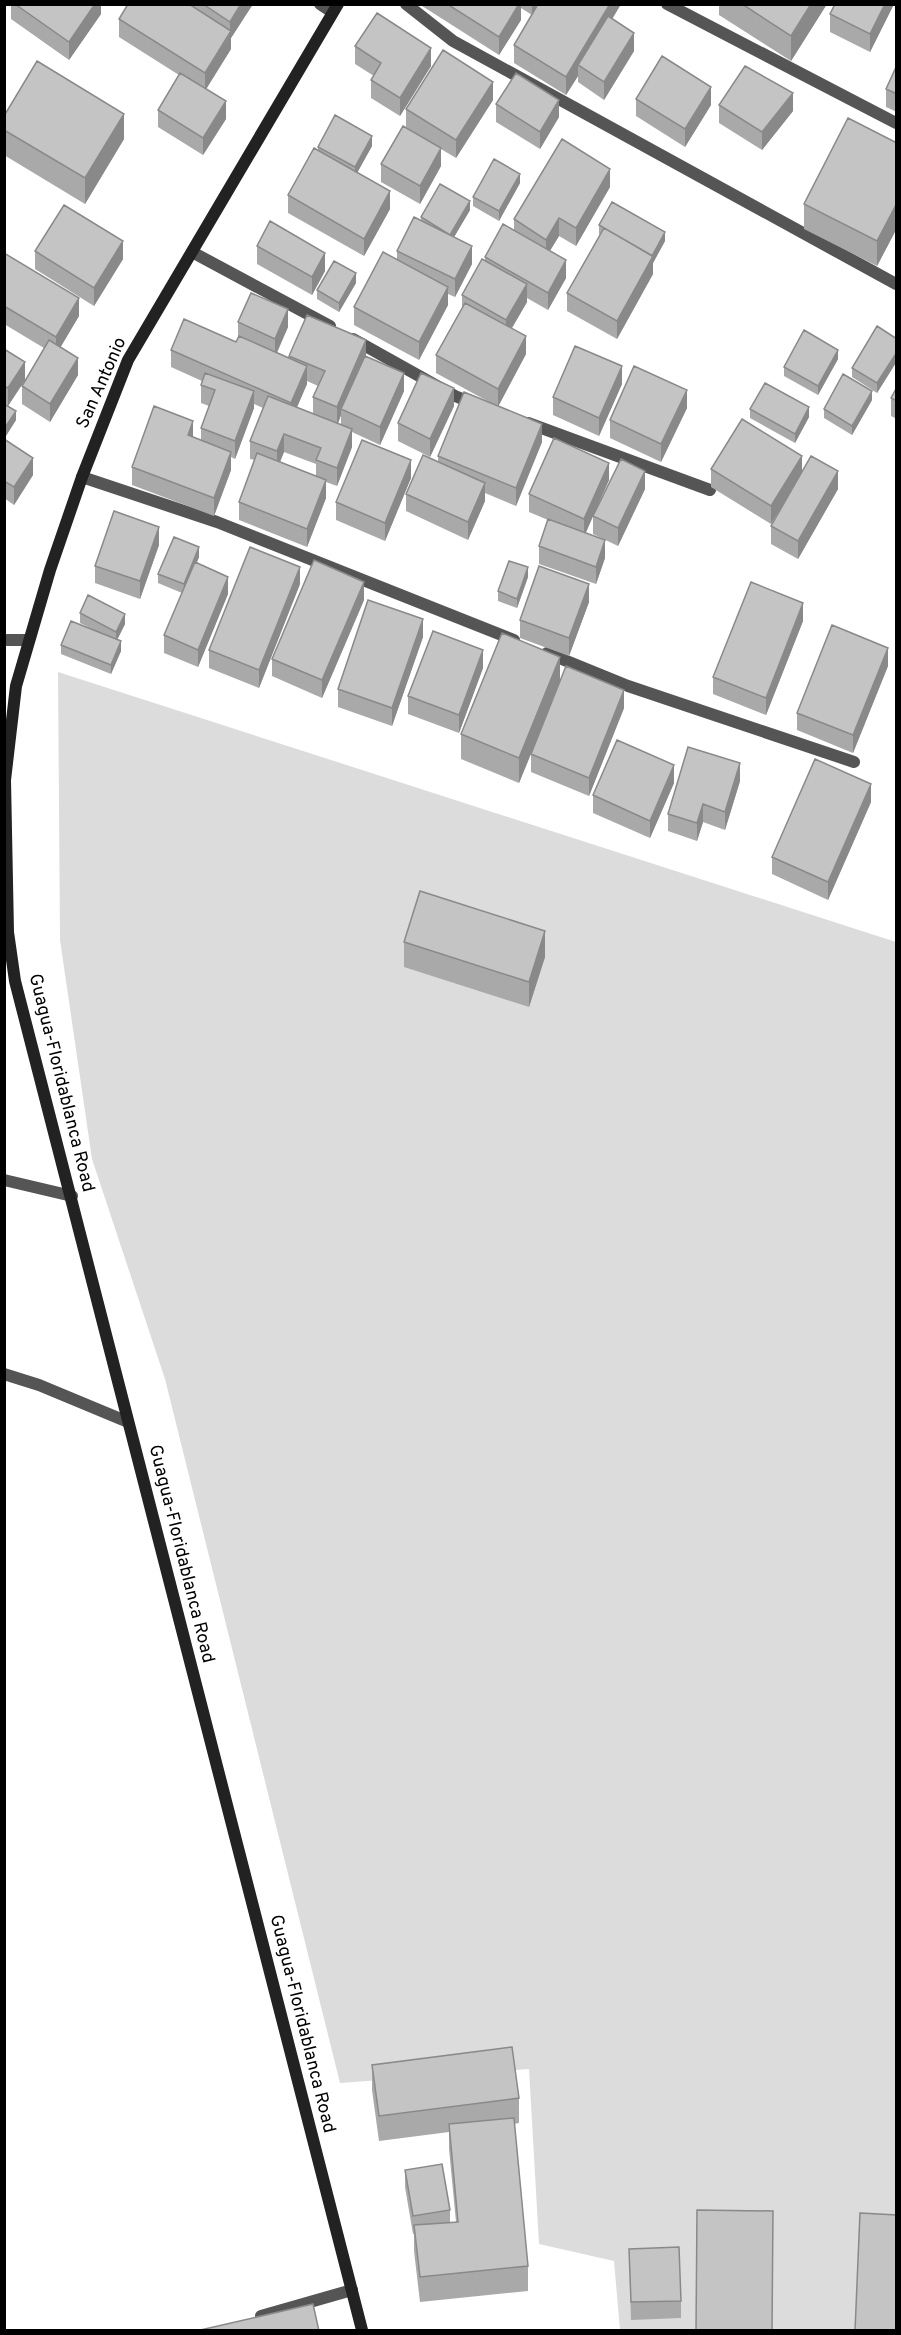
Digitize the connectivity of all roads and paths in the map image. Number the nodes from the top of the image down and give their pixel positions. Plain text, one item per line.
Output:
1 (320, 4) edge
2 (406, 4) edge
3 (667, 4) edge
4 (335, 8) edge
5 (897, 123) edge
6 (192, 252) junction
7 (897, 284) edge
8 (488, 408) edge
9 (521, 421) edge
10 (82, 477) junction
11 (710, 490) dead end
12 (4, 640) edge
13 (29, 640) junction
14 (854, 762) dead end
15 (5, 780) edge
16 (4, 1180) edge
17 (72, 1196) junction
18 (4, 1374) edge
19 (128, 1422) junction
20 (352, 2290) junction
21 (253, 2319) edge
22 (362, 2331) edge

1 - 4 street
2 - 7 street
3 - 5 street
4 - 6 main road, San Antonio
6 - 8 street
6 - 10 main road, San Antonio
9 - 11 street
10 - 13 main road, San Antonio
10 - 14 street
12 - 13 street
13 - 15 main road, San Antonio
15 - 17 main road, Guagua-Floridablanca Road
16 - 17 street
17 - 19 main road, Guagua-Floridablanca Road
18 - 19 street
19 - 20 main road, Guagua-Floridablanca Road
20 - 21 street
20 - 22 main road, Guagua-Floridablanca Road

